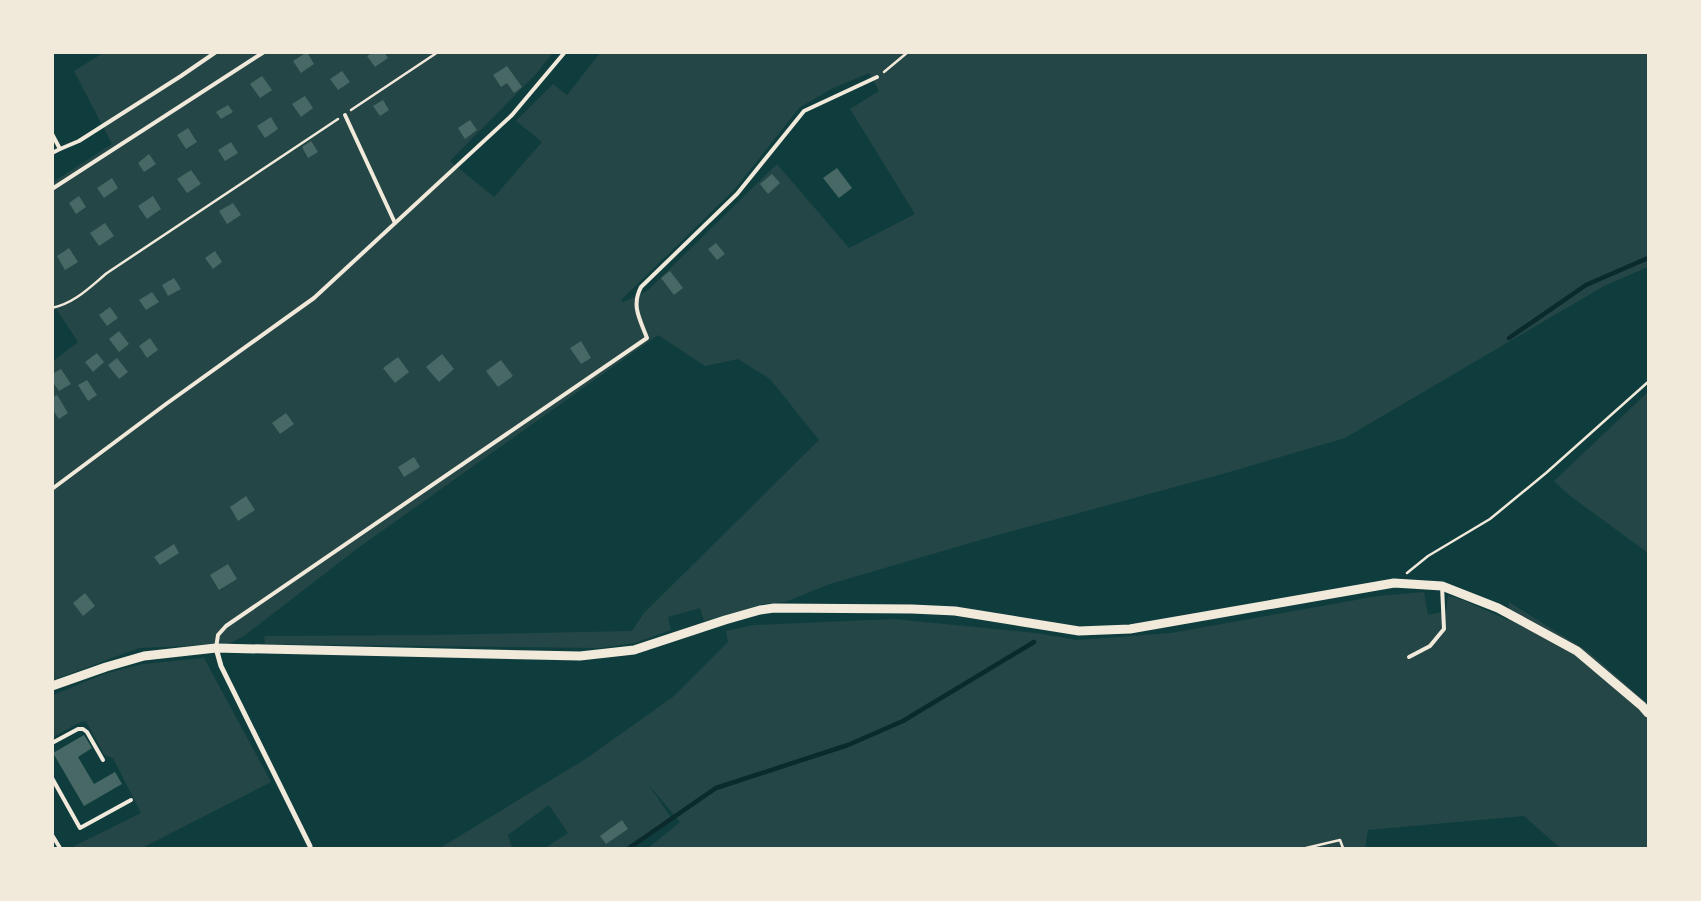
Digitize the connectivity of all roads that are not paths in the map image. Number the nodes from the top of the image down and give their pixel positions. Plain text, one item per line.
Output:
1 (216, 52) edge
2 (264, 52) edge
3 (565, 52) edge
4 (877, 77) road end
5 (345, 115) road end
6 (52, 134) edge
7 (60, 149) junction
8 (52, 153) edge
9 (52, 189) edge
10 (395, 223) junction
11 (52, 490) edge
12 (1442, 586) junction
13 (216, 648) junction
14 (1409, 657) dead end
15 (52, 686) edge
16 (1648, 713) edge
17 (52, 743) edge
18 (103, 760) dead end
19 (52, 778) edge
20 (131, 800) dead end
21 (52, 835) edge
22 (311, 847) edge
23 (60, 848) edge

1 - 7 lane
2 - 9 lane
3 - 10 lane
4 - 13 lane
5 - 10 lane
6 - 7 lane
7 - 8 lane
10 - 11 lane
12 - 13 street
12 - 14 lane
12 - 16 street
13 - 15 street
13 - 22 street
17 - 18 lane
19 - 20 lane
21 - 23 lane

